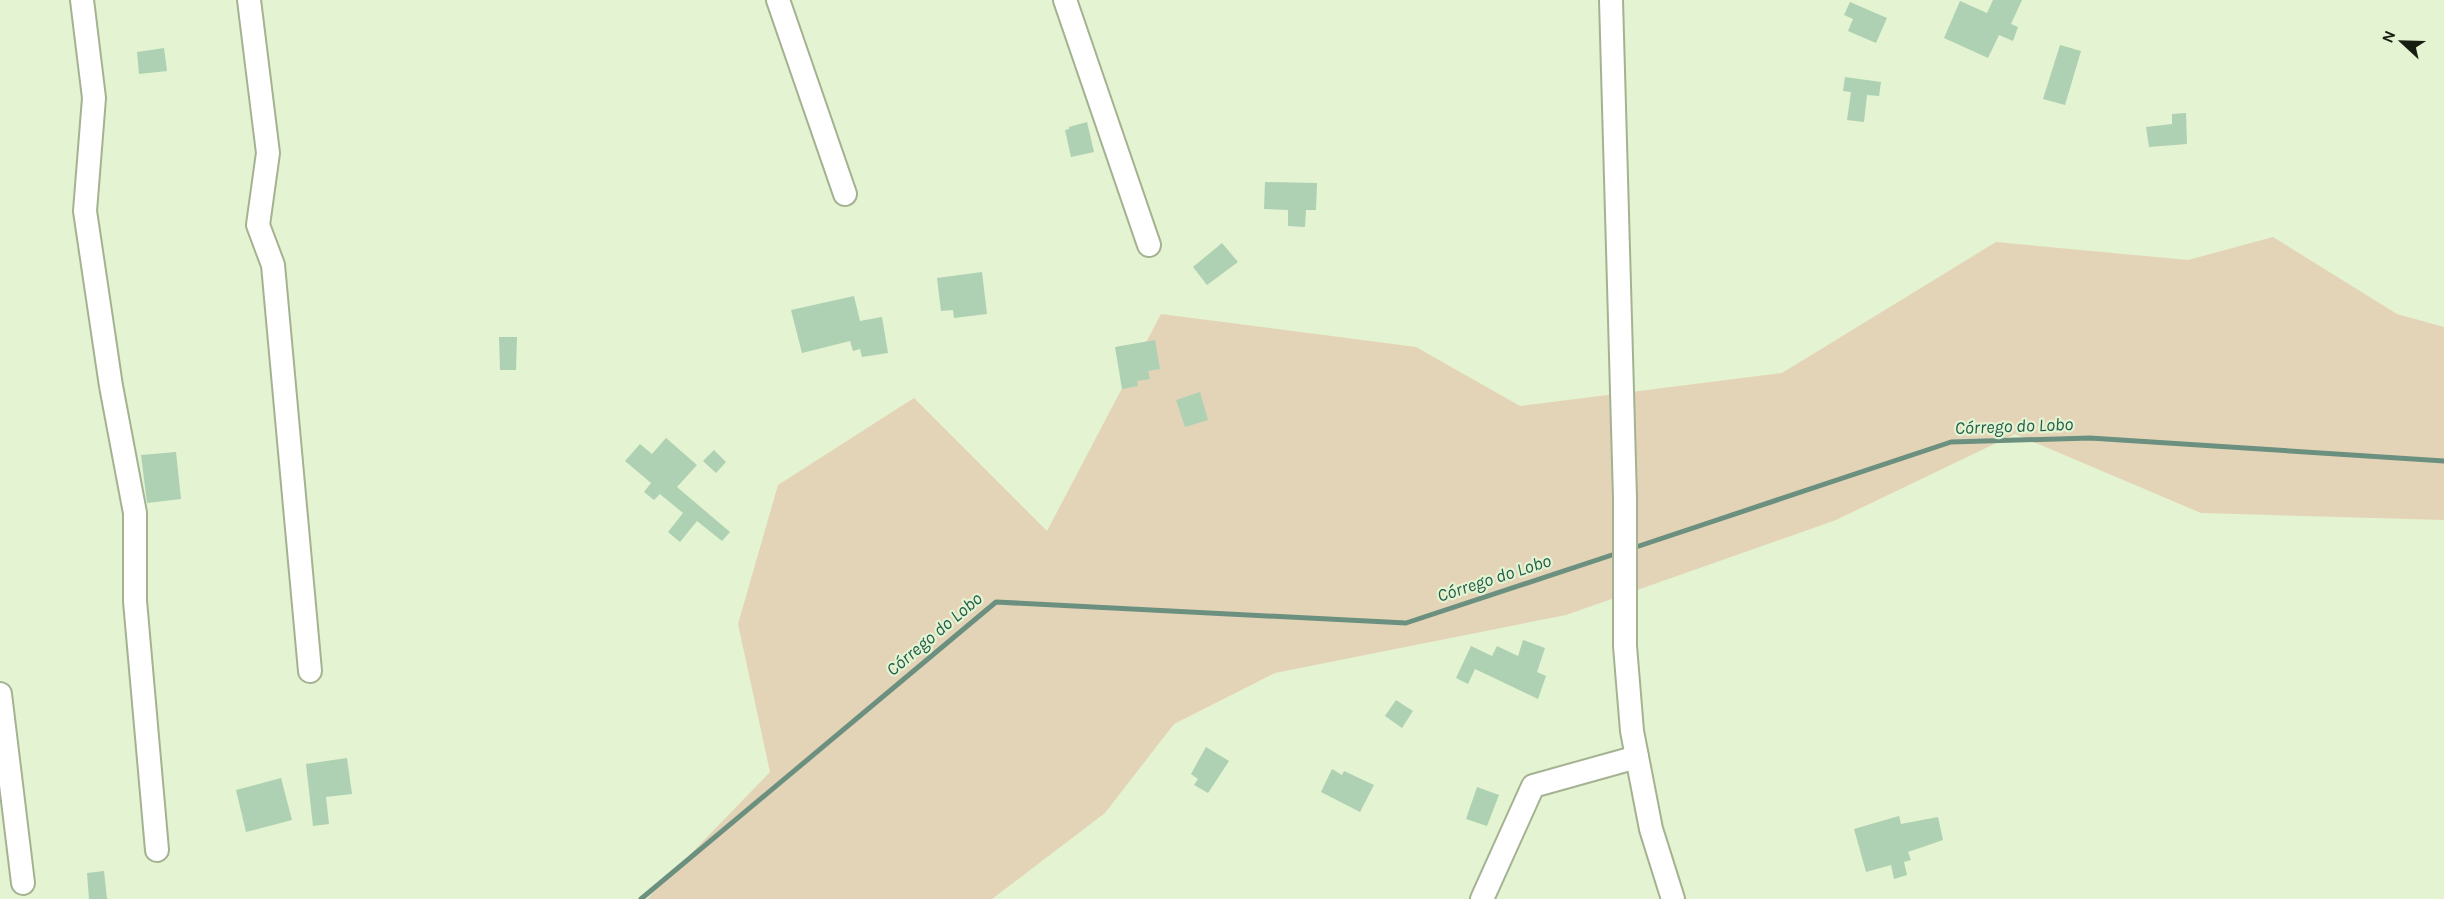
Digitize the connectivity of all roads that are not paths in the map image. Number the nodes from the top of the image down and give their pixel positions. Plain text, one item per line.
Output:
1 (82, 0) edge
2 (249, 0) edge
3 (778, 0) edge
4 (1065, 0) edge
5 (1611, 0) edge
6 (845, 194) dead end
7 (1149, 245) dead end
8 (310, 671) dead end
9 (0, 694) edge
10 (1637, 757) junction
11 (158, 850) dead end
12 (23, 883) dead end
13 (1482, 899) edge
14 (1673, 899) edge

1 - 11 street
2 - 8 street
3 - 6 street
4 - 7 street
5 - 10 street
9 - 12 street
10 - 13 street
10 - 14 street

